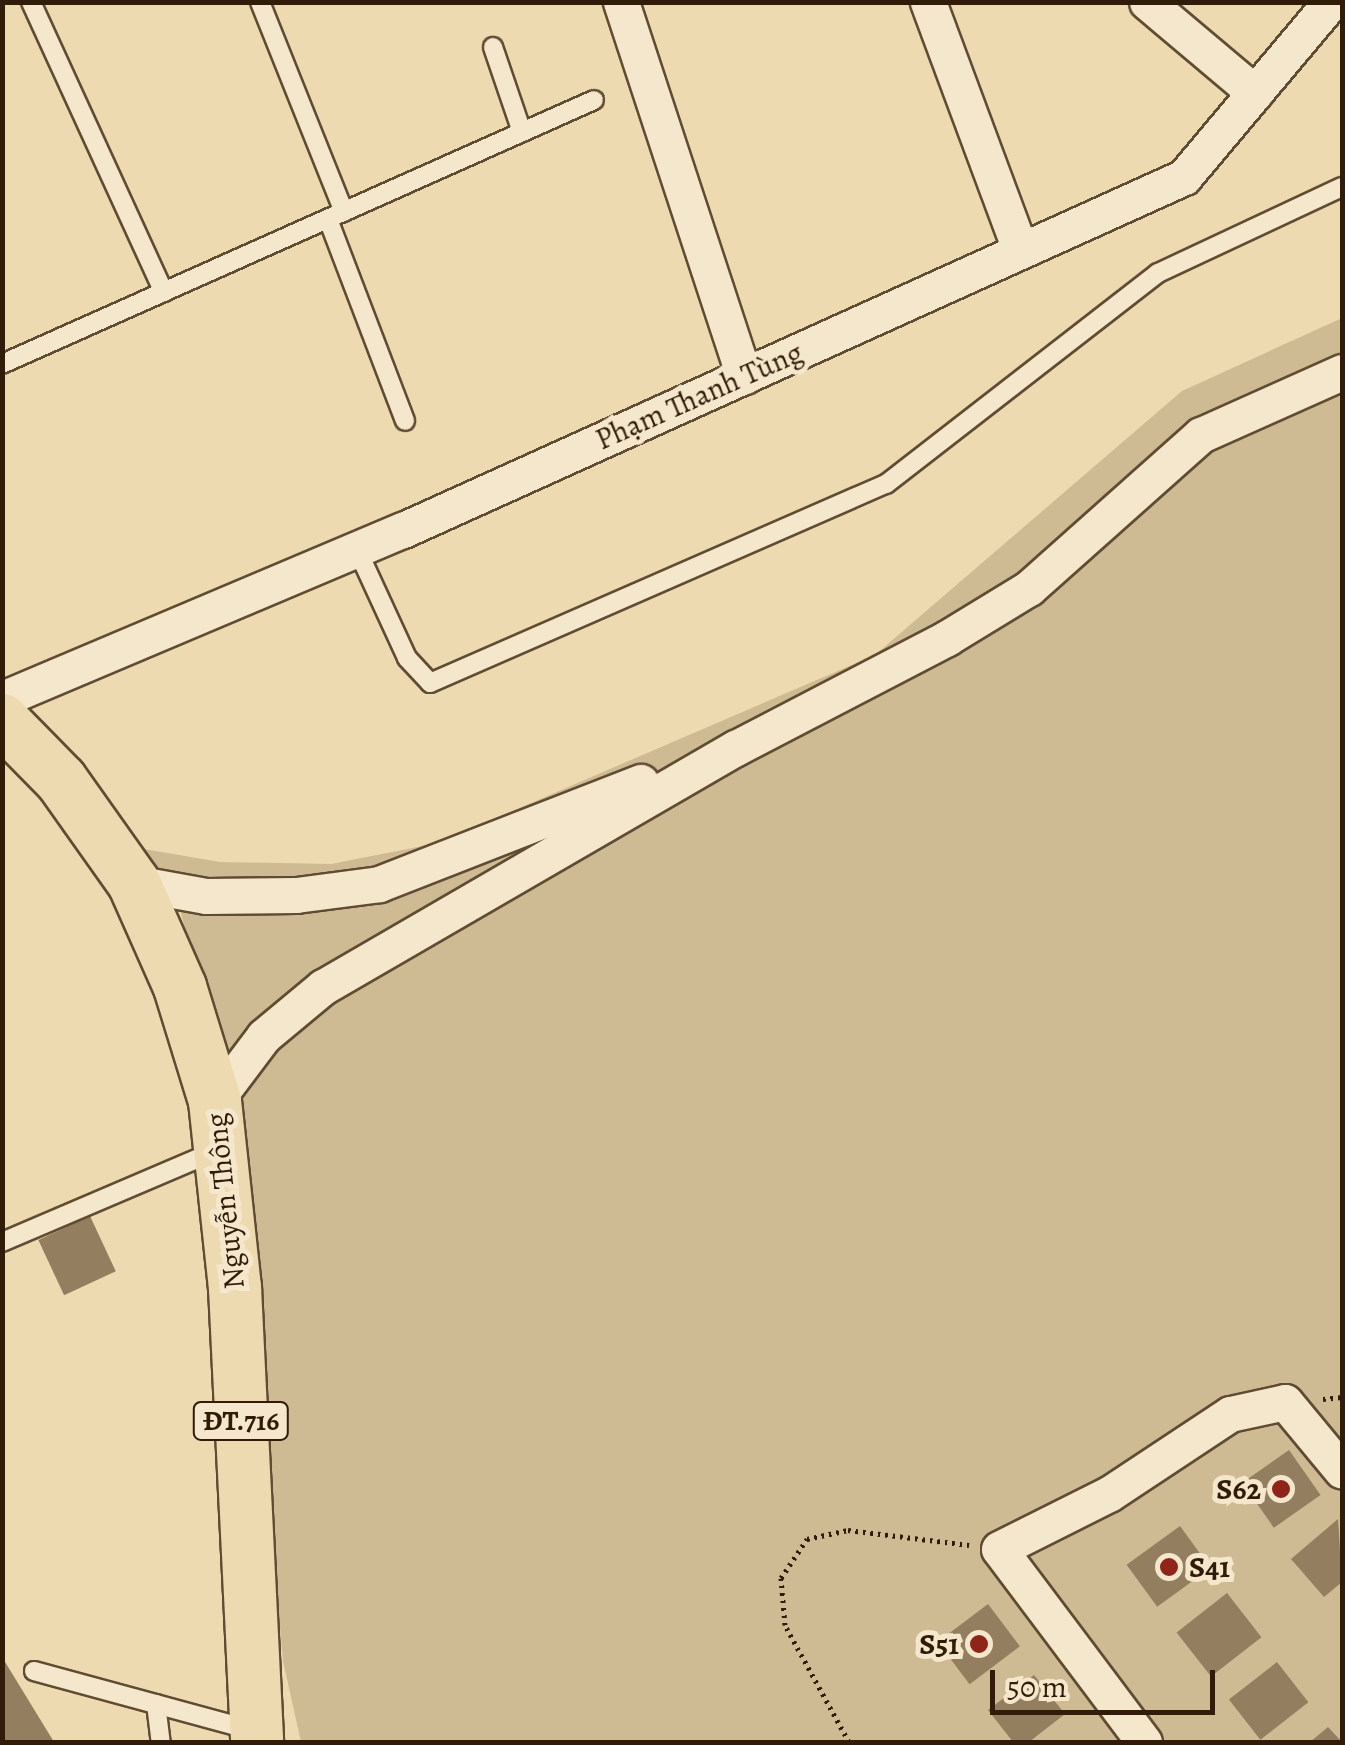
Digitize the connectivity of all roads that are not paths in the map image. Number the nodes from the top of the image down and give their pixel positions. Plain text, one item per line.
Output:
1 (30, 2) edge
2 (260, 2) edge
3 (621, 2) edge
4 (928, 2) edge
5 (1147, 2) edge
6 (1332, 2) edge
7 (492, 47) dead end
8 (1255, 93) junction
9 (594, 100) dead end
10 (522, 132) junction
11 (1342, 186) edge
12 (336, 216) junction
13 (1020, 250) junction
14 (164, 292) junction
15 (2, 364) edge
16 (1342, 372) edge
17 (744, 376) junction
18 (405, 421) dead end
19 (356, 547) junction
20 (2, 700) edge
21 (2, 720) edge
22 (736, 748) junction
23 (134, 884) junction
24 (216, 1126) junction
25 (2, 1242) edge
26 (1342, 1471) edge
27 (34, 1671) dead end
28 (156, 1704) junction
29 (256, 1737) edge
30 (161, 1742) edge
31 (1144, 1742) edge

1 - 14 lane
2 - 12 lane
3 - 17 street
4 - 13 street
5 - 8 street
6 - 8 street, Phạm Thanh Tùng
7 - 10 lane
8 - 13 street, Phạm Thanh Tùng
9 - 10 lane
10 - 12 lane
11 - 19 lane
12 - 14 lane
12 - 18 lane
13 - 17 street, Phạm Thanh Tùng
14 - 15 lane
16 - 22 street
17 - 19 street, Phạm Thanh Tùng
19 - 20 street, Phạm Thanh Tùng
21 - 23 main road, Nguyễn Thông / ĐT.716
22 - 23 street
22 - 24 street
23 - 24 main road, Nguyễn Thông / ĐT.716
24 - 25 lane
24 - 29 main road, Nguyễn Thông / ĐT.716
26 - 31 street
27 - 28 lane
28 - 29 lane
28 - 30 lane

